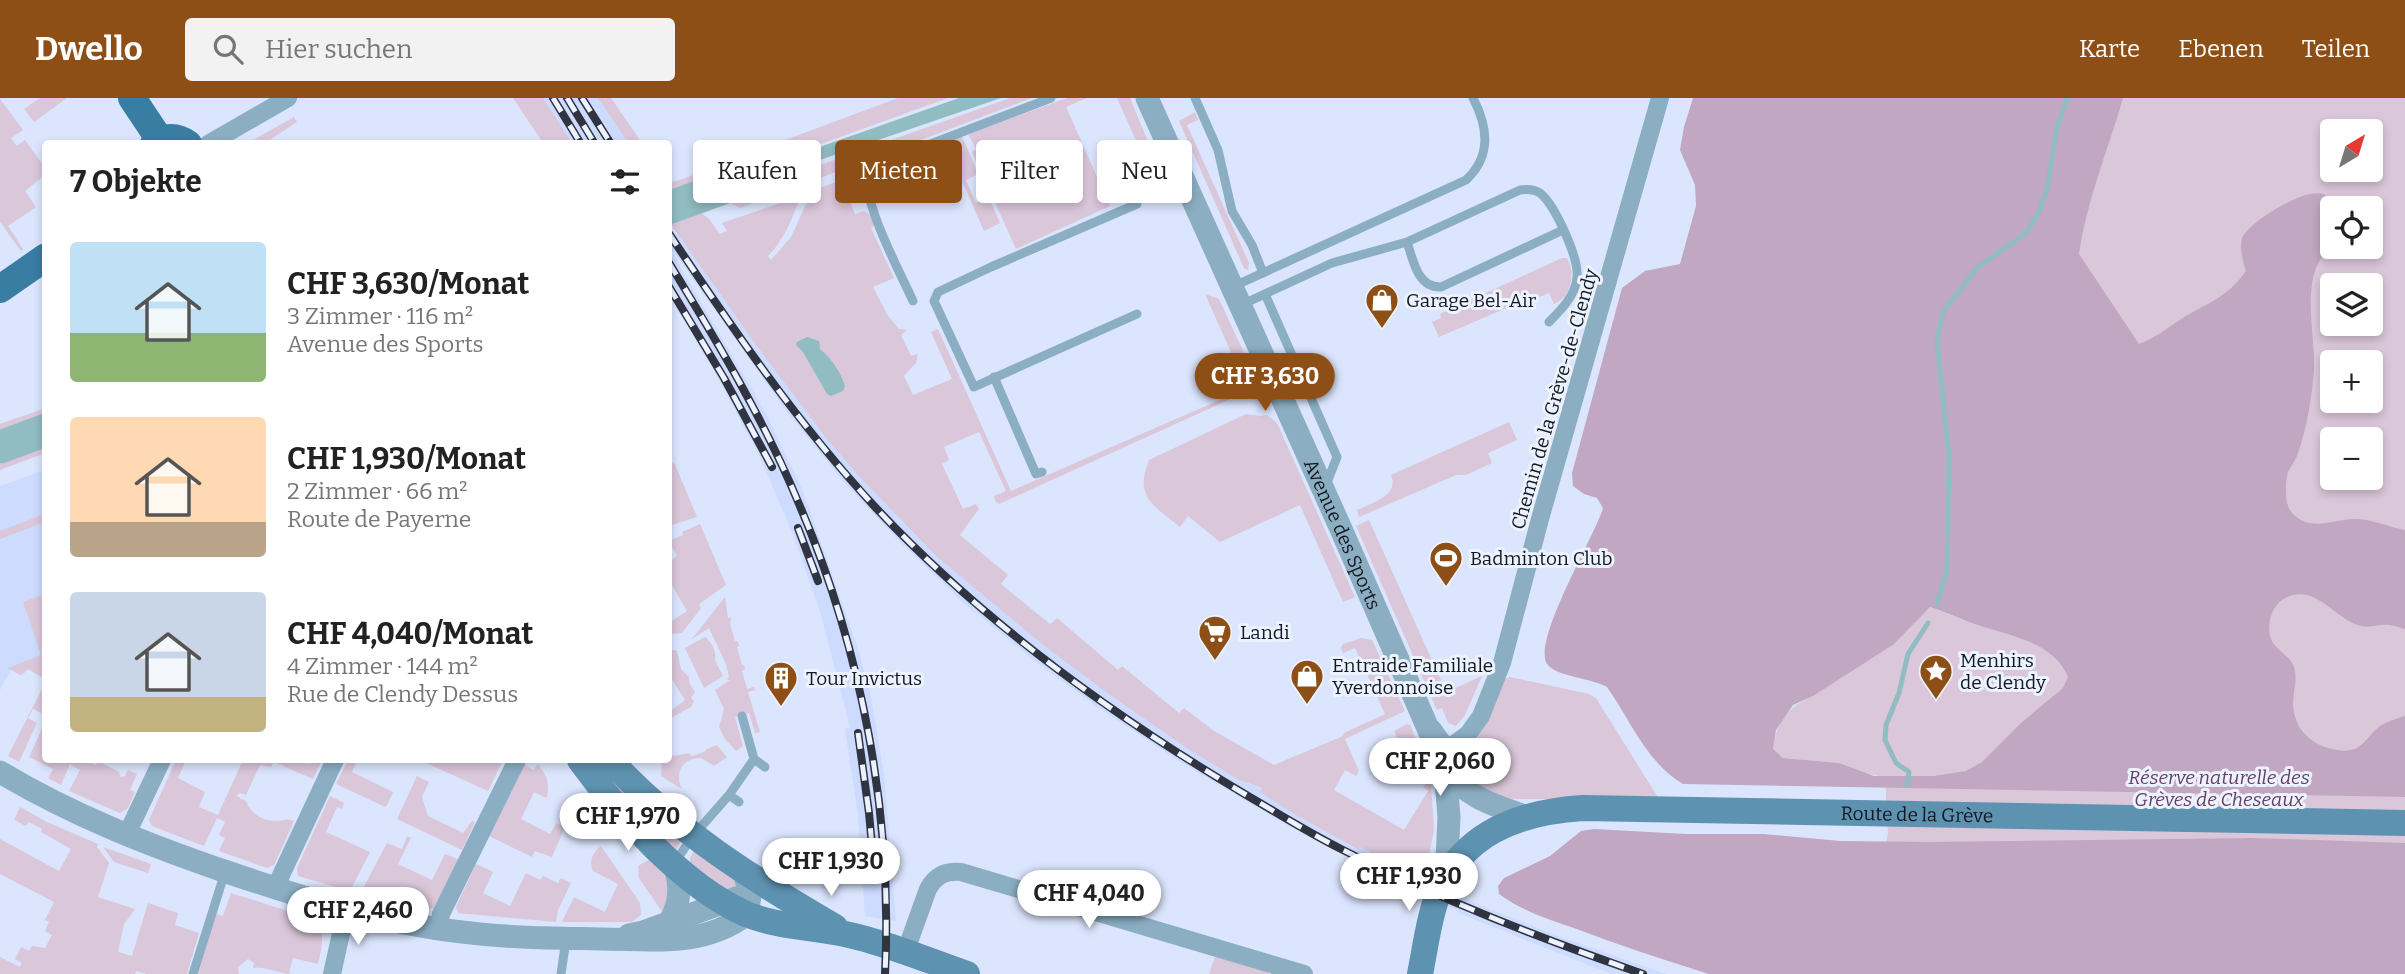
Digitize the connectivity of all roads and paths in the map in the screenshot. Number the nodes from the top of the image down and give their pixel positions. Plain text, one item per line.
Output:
1 (132, 98) edge
2 (288, 98) edge
3 (1051, 98) edge
4 (1147, 98) edge
5 (1195, 98) edge
6 (1473, 98) edge
7 (1660, 98) edge
8 (156, 140) edge
9 (215, 140) edge
10 (1137, 204) dead end
11 (1563, 230) junction
12 (1406, 242) junction
13 (42, 260) edge
14 (1263, 273) junction
15 (0, 289) edge
16 (1265, 294) junction
17 (1236, 296) junction
18 (913, 301) dead end
19 (1137, 314) dead end
20 (1549, 322) dead end
21 (994, 377) junction
22 (1042, 472) dead end
23 (1324, 492) junction
24 (1420, 712) junction
25 (742, 716) dead end
26 (1458, 742) junction
27 (754, 759) junction
28 (161, 763) edge
29 (334, 763) edge
30 (516, 763) edge
31 (582, 763) edge
32 (613, 763) edge
33 (1444, 765) junction
34 (765, 767) dead end
35 (0, 772) edge
36 (1459, 785) junction
37 (729, 795) junction
38 (739, 802) dead end
39 (1525, 816) junction
40 (2405, 823) edge
41 (126, 836) junction
42 (693, 836) junction
43 (674, 864) junction
44 (1450, 870) junction
45 (225, 871) junction
46 (275, 888) junction
47 (747, 894) junction
48 (722, 902) junction
49 (346, 911) junction
50 (670, 921) junction
51 (438, 928) junction
52 (847, 934) junction
53 (566, 938) junction
54 (607, 939) junction
55 (905, 953) junction
56 (931, 968) edge
57 (561, 972) edge
58 (193, 974) edge
59 (332, 974) edge
60 (967, 974) edge
61 (1304, 974) edge
62 (1420, 974) edge

1 - 8 main road
2 - 9 street
3 - 18 lane
4 - 17 street, Avenue des Sports
5 - 14 lane
6 - 14 lane
7 - 26 street, Chemin de la Grève-de-Clendy
10 - 21 lane
11 - 12 lane
11 - 12 lane
11 - 20 lane
12 - 16 lane
13 - 15 main road
14 - 17 lane
16 - 17 lane
16 - 23 lane
17 - 23 street, Avenue des Sports
19 - 21 lane
21 - 22 lane
23 - 24 street, Avenue des Sports
24 - 26 street
24 - 33 street, Avenue des Sports
25 - 27 lane
26 - 36 street
27 - 34 lane
27 - 37 lane
28 - 41 street
29 - 46 street
30 - 51 street
31 - 43 main road
32 - 42 main road
33 - 36 street, Avenue des Sports
33 - 44 street
35 - 41 street
36 - 39 street, Avenue des Sports
37 - 38 lane
37 - 42 lane
39 - 40 main road, Route de la Grève
39 - 44 main road, Route de la Grève
41 - 45 street
42 - 43 lane
42 - 47 main road
43 - 48 main road
43 - 50 street
44 - 62 main road, Route de la Grève
45 - 46 street
45 - 58 lane
46 - 49 street
47 - 48 main road
47 - 52 main road
47 - 52 main road
47 - 54 street
48 - 50 street
49 - 51 street
49 - 59 street
50 - 54 street
51 - 53 street
52 - 55 main road
53 - 54 street
53 - 57 lane
55 - 56 main road
55 - 61 street
56 - 60 main road

